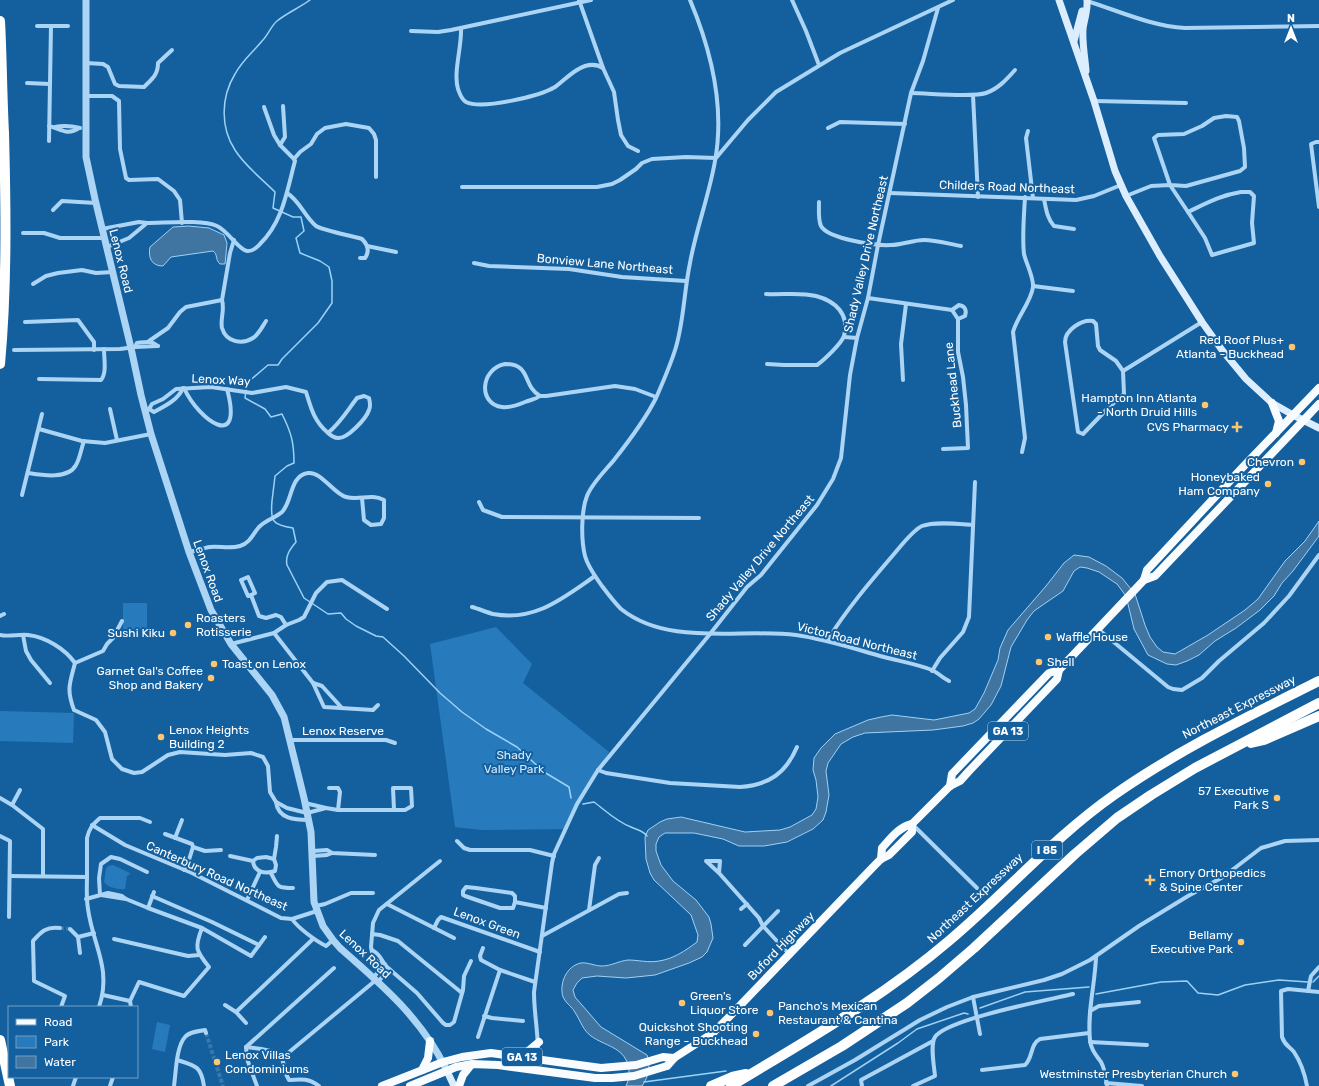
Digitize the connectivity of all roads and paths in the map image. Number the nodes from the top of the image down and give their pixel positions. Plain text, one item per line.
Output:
1 (86, 0) edge
2 (591, 0) edge
3 (690, 0) edge
4 (792, 0) edge
5 (953, 0) edge
6 (1059, 0) edge
7 (1087, 0) edge
8 (580, 2) edge
9 (938, 8) junction
10 (0, 21) edge
11 (37, 26) dead end
12 (51, 26) junction
13 (68, 26) dead end
14 (1319, 26) edge
15 (461, 28) junction
16 (411, 31) dead end
17 (1074, 44) junction
18 (172, 50) dead end
19 (86, 63) junction
20 (819, 65) junction
21 (603, 68) junction
22 (1015, 70) dead end
23 (27, 83) dead end
24 (50, 84) junction
25 (1088, 85) junction
26 (911, 93) junction
27 (973, 95) junction
28 (85, 96) junction
29 (1094, 102) junction
30 (1186, 103) dead end
31 (283, 106) dead end
32 (264, 107) dead end
33 (905, 124) junction
34 (49, 126) junction
35 (82, 128) junction
36 (828, 128) dead end
37 (1028, 131) dead end
38 (49, 141) dead end
39 (1319, 142) edge
40 (280, 145) junction
41 (638, 151) dead end
42 (716, 158) junction
43 (294, 159) junction
44 (1317, 173) edge
45 (376, 177) dead end
46 (1121, 185) junction
47 (1170, 185) junction
48 (462, 186) dead end
49 (287, 193) junction
50 (890, 193) junction
51 (1126, 196) junction
52 (978, 197) junction
53 (1025, 198) junction
54 (1033, 198) junction
55 (1044, 198) junction
56 (819, 202) dead end
57 (96, 203) junction
58 (1319, 207) edge
59 (53, 210) dead end
60 (1188, 212) junction
61 (134, 223) junction
62 (182, 223) junction
63 (147, 224) junction
64 (102, 229) junction
65 (1074, 229) dead end
66 (137, 231) junction
67 (23, 233) dead end
68 (104, 238) junction
69 (234, 240) junction
70 (878, 245) junction
71 (367, 246) junction
72 (961, 246) dead end
73 (106, 247) junction
74 (396, 252) dead end
75 (360, 258) dead end
76 (474, 263) dead end
77 (113, 272) junction
78 (686, 282) junction
79 (33, 284) dead end
80 (1033, 286) junction
81 (1072, 291) dead end
82 (766, 294) dead end
83 (868, 298) junction
84 (222, 300) junction
85 (906, 304) junction
86 (952, 310) junction
87 (958, 319) junction
88 (266, 321) dead end
89 (25, 322) dead end
90 (1202, 322) junction
91 (844, 337) junction
92 (857, 338) junction
93 (149, 341) junction
94 (145, 344) junction
95 (133, 347) junction
96 (14, 350) dead end
97 (94, 350) junction
98 (104, 350) junction
99 (0, 364) edge
100 (767, 364) dead end
101 (1123, 371) junction
102 (39, 378) dead end
103 (903, 380) dead end
104 (184, 388) junction
105 (1319, 388) edge
106 (227, 389) junction
107 (540, 396) junction
108 (656, 397) junction
109 (163, 399) junction
110 (1272, 403) junction
111 (1319, 404) edge
112 (166, 405) junction
113 (110, 409) dead end
114 (147, 410) junction
115 (42, 414) dead end
116 (1293, 415) junction
117 (1304, 421) junction
118 (1319, 427) edge
119 (39, 429) junction
120 (328, 433) junction
121 (1276, 433) junction
122 (151, 434) junction
123 (117, 440) junction
124 (84, 441) junction
125 (943, 449) dead end
126 (1022, 452) dead end
127 (28, 473) junction
128 (975, 482) dead end
129 (22, 495) dead end
130 (362, 498) junction
131 (479, 502) dead end
132 (583, 517) junction
133 (699, 518) dead end
134 (974, 525) junction
135 (189, 552) junction
136 (1319, 555) edge
137 (595, 576) junction
138 (1144, 580) junction
139 (251, 595) dead end
140 (472, 607) dead end
141 (387, 609) dead end
142 (122, 621) dead end
143 (286, 625) junction
144 (1098, 629) junction
145 (274, 633) junction
146 (710, 634) junction
147 (0, 635) edge
148 (23, 635) junction
149 (827, 641) junction
150 (231, 644) junction
151 (75, 663) junction
152 (932, 671) junction
153 (949, 681) dead end
154 (1319, 681) edge
155 (50, 683) dead end
156 (312, 683) junction
157 (1319, 703) edge
158 (378, 705) dead end
159 (342, 708) junction
160 (1319, 716) edge
161 (290, 740) junction
162 (395, 743) dead end
163 (1241, 745) junction
164 (797, 747) dead end
165 (598, 770) junction
166 (329, 788) dead end
167 (20, 790) dead end
168 (0, 798) edge
169 (276, 802) junction
170 (305, 803) junction
171 (12, 805) junction
172 (287, 808) junction
173 (326, 808) junction
174 (338, 810) junction
175 (394, 810) junction
176 (283, 816) junction
177 (308, 816) junction
178 (182, 820) dead end
179 (150, 822) dead end
180 (912, 824) junction
181 (92, 825) junction
182 (165, 834) dead end
183 (0, 836) edge
184 (277, 836) dead end
185 (175, 838) junction
186 (1319, 840) edge
187 (457, 841) dead end
188 (193, 847) junction
189 (221, 850) dead end
190 (313, 853) junction
191 (375, 855) dead end
192 (230, 856) dead end
193 (554, 856) junction
194 (599, 858) dead end
195 (274, 859) junction
196 (253, 861) junction
197 (440, 861) dead end
198 (184, 870) junction
199 (147, 872) dead end
200 (260, 872) junction
201 (272, 872) junction
202 (719, 873) dead end
203 (10, 876) junction
204 (43, 876) junction
205 (87, 877) junction
206 (293, 888) dead end
207 (977, 888) dead end
208 (373, 892) dead end
209 (627, 893) dead end
210 (100, 895) junction
211 (86, 899) junction
212 (247, 900) junction
213 (516, 902) junction
214 (387, 904) junction
215 (747, 904) junction
216 (148, 908) junction
217 (546, 908) junction
218 (316, 909) junction
219 (741, 909) dead end
220 (589, 910) junction
221 (778, 910) dead end
222 (9, 917) dead end
223 (292, 919) junction
224 (763, 926) junction
225 (60, 928) tunnel mouth
226 (202, 928) junction
227 (434, 928) junction
228 (70, 929) tunnel mouth
229 (94, 933) junction
230 (372, 934) junction
231 (542, 936) junction
232 (78, 937) junction
233 (265, 937) dead end
234 (454, 938) dead end
235 (114, 939) dead end
236 (312, 939) junction
237 (333, 940) junction
238 (259, 945) junction
239 (745, 945) dead end
240 (483, 948) dead end
241 (540, 952) junction
242 (80, 953) dead end
243 (789, 954) junction
244 (199, 955) junction
245 (1096, 957) junction
246 (471, 961) dead end
247 (384, 964) junction
248 (1319, 967) edge
249 (334, 968) dead end
250 (389, 969) junction
251 (500, 970) junction
252 (376, 980) junction
253 (535, 982) junction
254 (1308, 990) junction
255 (1319, 992) edge
256 (462, 993) junction
257 (1072, 994) dead end
258 (103, 995) junction
259 (973, 997) junction
260 (130, 1001) junction
261 (1139, 1002) dead end
262 (225, 1005) dead end
263 (61, 1006) edge
264 (99, 1006) edge
265 (131, 1006) edge
266 (1090, 1011) junction
267 (236, 1012) junction
268 (484, 1016) junction
269 (976, 1017) junction
270 (523, 1021) dead end
271 (246, 1023) dead end
272 (1089, 1032) junction
273 (206, 1033) dead end
274 (980, 1034) dead end
275 (478, 1037) dead end
276 (0, 1040) edge
277 (430, 1040) junction
278 (933, 1041) junction
279 (539, 1042) junction
280 (1090, 1042) junction
281 (1147, 1046) dead end
282 (246, 1047) junction
283 (282, 1058) junction
284 (521, 1058) junction
285 (674, 1058) junction
286 (538, 1059) junction
287 (177, 1060) junction
288 (443, 1062) junction
289 (472, 1064) junction
290 (498, 1065) junction
291 (422, 1070) junction
292 (982, 1070) dead end
293 (447, 1071) junction
294 (550, 1071) junction
295 (754, 1072) junction
296 (8, 1077) edge
297 (419, 1084) edge
298 (1107, 1084) edge
299 (174, 1086) edge
300 (204, 1086) edge
301 (257, 1086) edge
302 (319, 1086) edge
303 (382, 1086) edge
304 (410, 1086) edge
305 (454, 1086) edge
306 (459, 1086) edge
307 (711, 1086) edge
308 (731, 1086) edge
309 (772, 1086) edge
310 (808, 1086) edge
311 (862, 1086) edge
312 (913, 1086) edge
313 (1142, 1086) edge
314 (1307, 1086) edge

1 - 19 street, Lenox Road
2 - 8 street
3 - 42 street, Victor Road Northeast
4 - 20 street
5 - 9 street
6 - 17 main road
7 - 14 street
7 - 17 main road
7 - 25 main road
8 - 15 street
8 - 21 street
9 - 20 street
9 - 26 street, Shady Valley Drive Northeast
10 - 99 highway
11 - 12 street
12 - 13 street
12 - 24 street
15 - 16 street
15 - 21 street
17 - 25 main road
18 - 19 street
19 - 28 street, Lenox Road
20 - 42 street
21 - 41 street
22 - 27 street
23 - 24 street
24 - 34 street
25 - 29 main road
26 - 27 street
26 - 33 street, Shady Valley Drive Northeast
27 - 52 street
28 - 35 street, Lenox Road
28 - 62 street
29 - 30 street
29 - 46 main road
31 - 40 street
32 - 40 street
33 - 36 street
33 - 50 street, Shady Valley Drive Northeast
34 - 35 street
34 - 38 street
35 - 57 street, Lenox Road
37 - 54 street
39 - 44 street
40 - 43 street
42 - 48 street
42 - 78 street, Victor Road Northeast
43 - 45 street
43 - 49 street
44 - 58 street
46 - 51 main road
46 - 55 street, Childers Road Northeast
47 - 47 street
47 - 51 street
47 - 60 street
49 - 69 street
49 - 71 street
50 - 52 street, Childers Road Northeast
50 - 70 street, Shady Valley Drive Northeast
51 - 90 main road
52 - 53 street, Childers Road Northeast
53 - 54 street, Childers Road Northeast
53 - 80 street
54 - 55 street, Childers Road Northeast
55 - 65 street
56 - 70 street
57 - 59 street
57 - 64 street, Lenox Road
60 - 60 street
61 - 63 street
61 - 64 street
61 - 66 street
62 - 63 street
62 - 69 street
63 - 66 street
64 - 68 street, Lenox Road
66 - 73 street
67 - 68 street
68 - 73 street, Lenox Road
69 - 84 street
70 - 72 street
70 - 83 street, Shady Valley Drive Northeast
71 - 74 street
71 - 75 street
73 - 77 street, Lenox Road
76 - 78 street, Bonview Lane Northeast
77 - 79 street
77 - 95 street, Lenox Road
78 - 108 street, Victor Road Northeast
80 - 81 street
80 - 126 street
82 - 91 street
83 - 85 street
83 - 92 street, Shady Valley Drive Northeast
84 - 88 street
84 - 93 street
85 - 86 street
85 - 103 street
86 - 87 street
86 - 87 street
87 - 125 street, Buckhead Lane
89 - 97 street
90 - 101 street
90 - 110 main road
91 - 92 street
91 - 100 street
92 - 146 street, Shady Valley Drive Northeast
93 - 94 street
93 - 94 street
94 - 95 street
95 - 98 street
95 - 114 street, Lenox Road
96 - 97 street
97 - 98 street
98 - 102 street
101 - 101 street
104 - 106 street, Lenox Way
104 - 106 street
104 - 109 street, Lenox Way
104 - 112 street, Lenox Way
105 - 116 main road, Buford Highway / GA 13
106 - 120 street, Lenox Way
107 - 107 street
107 - 108 street
108 - 132 street, Victor Road Northeast
109 - 112 street
109 - 114 street, Lenox Way
110 - 116 main road
110 - 121 main road
111 - 117 main road, Buford Highway / GA 13
112 - 114 street, Lenox Way
113 - 123 street
114 - 122 street, Lenox Road
115 - 119 street
116 - 117 main road
116 - 121 main road, Buford Highway / GA 13
117 - 118 main road
117 - 138 main road, Buford Highway / GA 13
119 - 124 street
119 - 127 street
120 - 120 street
121 - 138 main road, Buford Highway / GA 13
122 - 123 street
122 - 135 street, Lenox Road
123 - 124 street
124 - 127 street
127 - 129 street
128 - 134 street
130 - 130 street
130 - 135 street
131 - 132 street
132 - 133 street
132 - 137 street, Victor Road Northeast
134 - 149 street
134 - 152 street
135 - 150 street, Lenox Road
136 - 144 street
137 - 140 street
137 - 146 street, Victor Road Northeast
138 - 144 main road, Buford Highway / GA 13
139 - 143 street
141 - 143 street
142 - 151 street
143 - 145 street
144 - 180 main road, Buford Highway / GA 13
145 - 150 street
145 - 156 street
146 - 149 street, Victor Road Northeast
146 - 165 street, Shady Valley Drive Northeast
147 - 148 street
148 - 151 street
148 - 155 street
149 - 152 street, Victor Road Northeast
150 - 161 street, Lenox Road
151 - 169 street
152 - 153 street, Victor Road Northeast
154 - 295 highway, Northeast Expressway / I 85
156 - 159 street
156 - 159 street
157 - 163 highway, I 85
158 - 159 street
160 - 163 highway
161 - 162 street, Lenox Reserve
161 - 170 street, Lenox Road
163 - 309 highway, I 85
164 - 165 street
165 - 193 street, Shady Valley Drive Northeast
166 - 174 street
167 - 171 street
168 - 171 street
169 - 172 street
169 - 176 street
170 - 173 street
170 - 177 street, Lenox Road
171 - 204 street
172 - 176 street
172 - 177 street
173 - 174 street
173 - 177 street
174 - 175 street
175 - 175 street
176 - 177 street
177 - 190 street, Lenox Road
178 - 185 street
179 - 181 street
180 - 207 street
180 - 243 main road, Buford Highway / GA 13
181 - 198 street, Canterbury Road Northeast
181 - 205 street
182 - 185 street
183 - 203 street
184 - 195 street
185 - 188 street
186 - 245 street
187 - 193 street
188 - 189 street
188 - 198 street
190 - 191 street
190 - 218 street, Lenox Road
192 - 196 street
193 - 217 street, Shady Valley Drive Northeast
194 - 220 street
195 - 196 street
195 - 201 street
196 - 200 street
197 - 214 street
198 - 212 street, Canterbury Road Northeast
199 - 210 street
200 - 201 street
200 - 212 street
201 - 206 street
202 - 215 street
203 - 204 street
203 - 222 street
204 - 205 street
205 - 211 street
208 - 218 street, Canterbury Road Northeast
209 - 220 street
210 - 211 street
210 - 216 street
211 - 229 street
212 - 223 street, Canterbury Road Northeast
213 - 213 street
213 - 217 street
214 - 227 street, Lenox Green
214 - 230 street
215 - 219 street
215 - 224 street
216 - 226 street
216 - 238 street
217 - 231 street, Shady Valley Drive Northeast
218 - 223 street, Canterbury Road Northeast
218 - 237 street, Lenox Road
220 - 231 street
221 - 224 street
223 - 236 street
224 - 239 street
224 - 243 street
225 - 263 street
226 - 238 street
226 - 244 street
227 - 234 street, Lenox Green
227 - 241 street, Lenox Green
228 - 232 street
229 - 232 street
229 - 258 street
230 - 247 street
230 - 256 street
231 - 241 street, Shady Valley Drive Northeast
232 - 242 street
233 - 238 street
235 - 244 street
236 - 237 street
236 - 267 street
237 - 252 street, Lenox Road
240 - 251 street
241 - 253 street, Shady Valley Drive Northeast
243 - 285 main road, Buford Highway / GA 13
244 - 260 street
245 - 259 street
245 - 266 street
246 - 256 street
247 - 250 street
247 - 252 street
248 - 254 street
249 - 282 street
250 - 252 street
250 - 256 street
251 - 253 street
251 - 268 street
252 - 277 street, Lenox Road
252 - 283 street
253 - 279 street, Shady Valley Drive Northeast
254 - 255 street
254 - 314 street
257 - 269 street
258 - 260 street
258 - 264 street
259 - 269 street
259 - 310 street
260 - 265 street
261 - 266 street
262 - 267 street
266 - 272 street
267 - 271 street
268 - 270 street
268 - 275 street
269 - 274 street
269 - 278 street
272 - 280 street
272 - 292 street
273 - 287 street
276 - 296 highway
277 - 288 street, Lenox Road
277 - 291 main road
278 - 311 street
278 - 312 street
279 - 284 main road
279 - 286 street, Shady Valley Drive Northeast
280 - 281 street
280 - 298 street
282 - 283 street
282 - 301 street
283 - 302 street
284 - 286 main road, GA 13
284 - 288 main road, GA 13
285 - 286 main road, GA 13
285 - 294 main road, Buford Highway / GA 13
286 - 290 main road
286 - 294 main road
287 - 299 street
287 - 300 street
288 - 291 main road, GA 13
288 - 293 street, Lenox Road
289 - 290 main road, Buford Highway / GA 13
289 - 293 main road, Buford Highway / GA 13
289 - 306 main road
290 - 294 main road, Buford Highway / GA 13
291 - 303 main road, GA 13
293 - 297 main road, Buford Highway / GA 13
293 - 305 main road, Lenox Road
295 - 307 highway
295 - 308 highway, Northeast Expressway / I 85
297 - 304 main road, Buford Highway / GA 13
298 - 313 street

